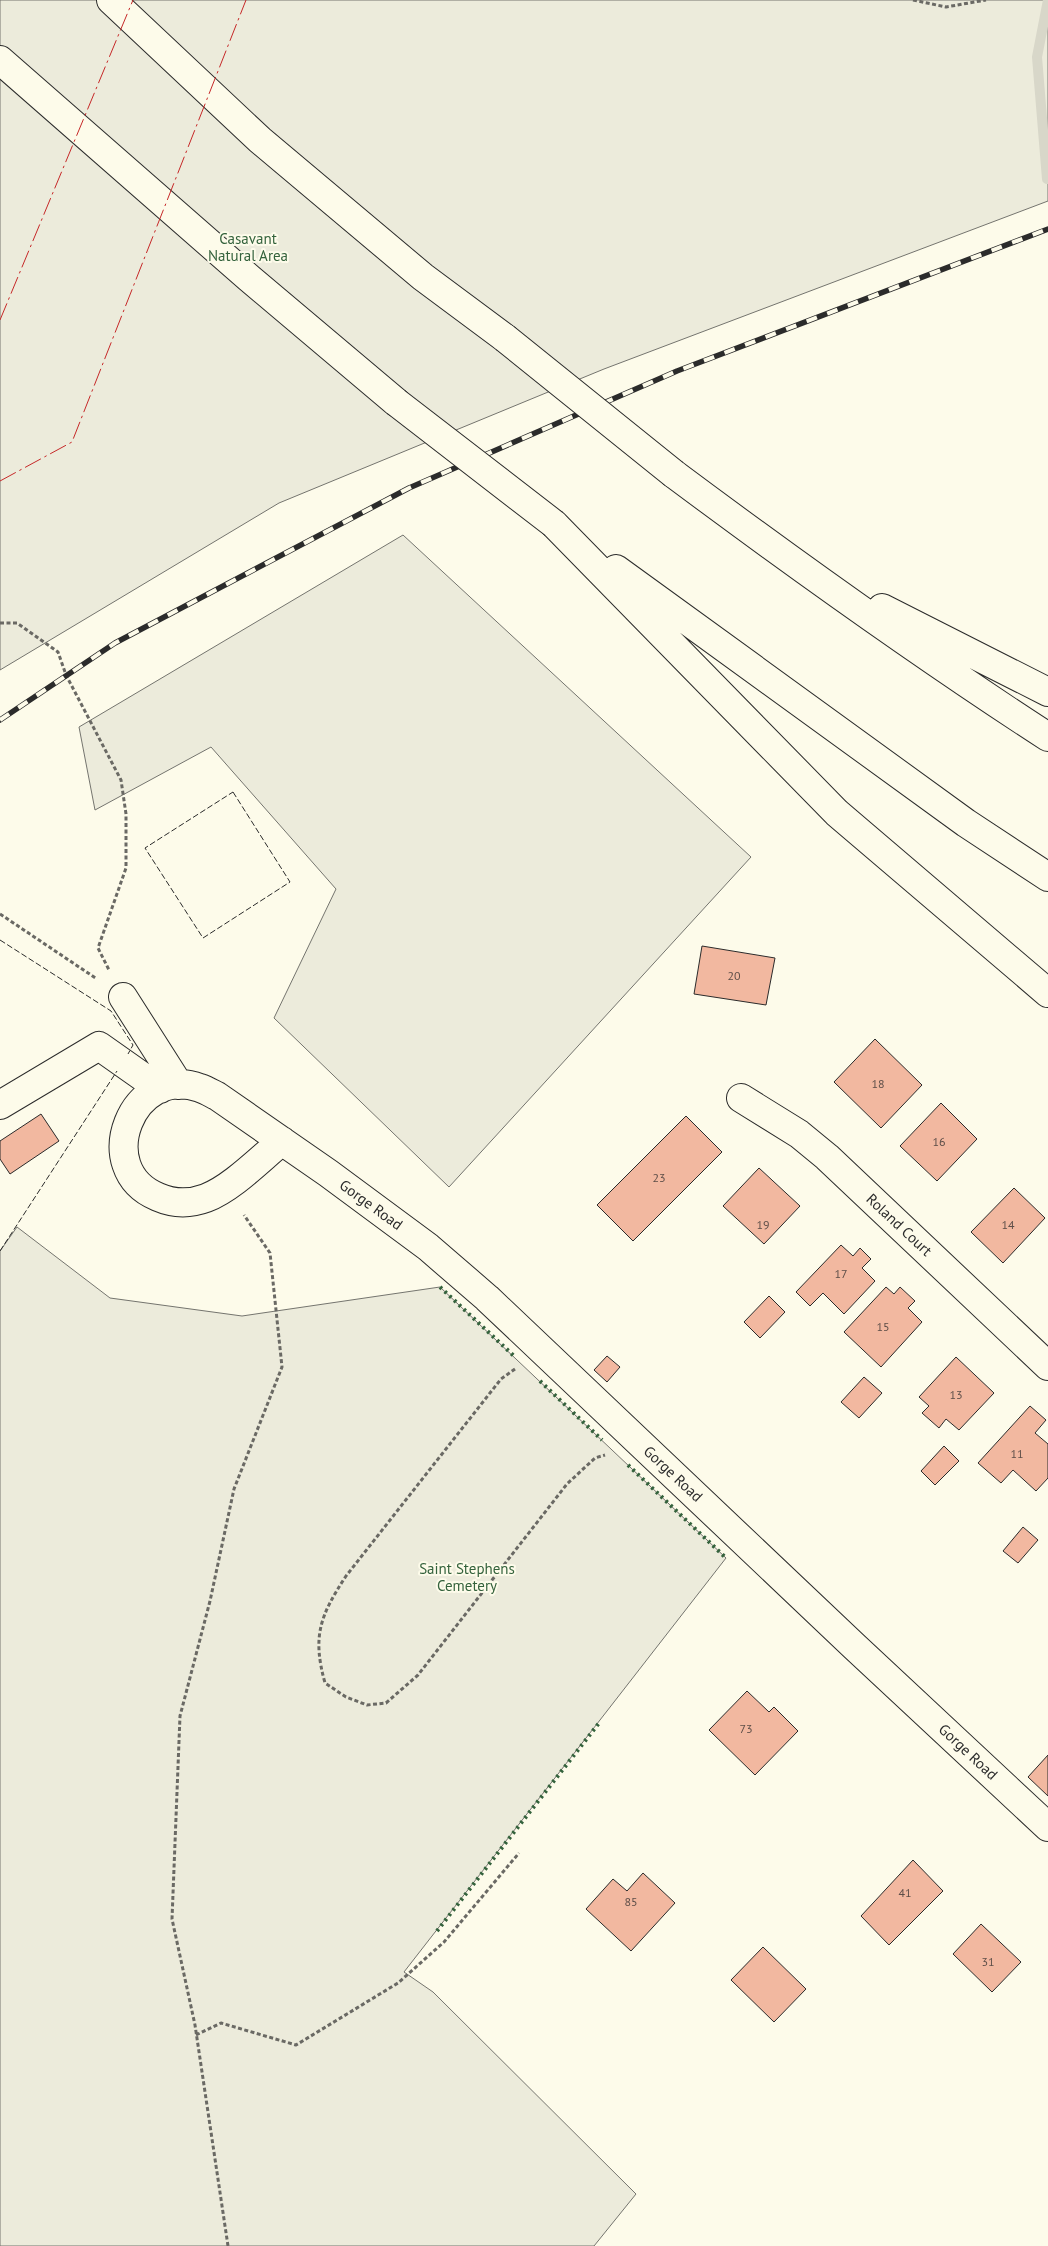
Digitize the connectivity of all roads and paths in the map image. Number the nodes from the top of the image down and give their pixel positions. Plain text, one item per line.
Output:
1 (111, 0) edge
2 (913, 0) edge
3 (986, 0) edge
4 (0, 60) edge
5 (554, 524) junction
6 (794, 563) junction
7 (0, 623) edge
8 (1048, 692) edge
9 (1048, 737) edge
10 (1048, 878) edge
11 (0, 914) edge
12 (1048, 993) edge
13 (123, 997) junction
14 (170, 1087) junction
15 (741, 1098) dead end
16 (0, 1105) edge
17 (282, 1141) junction
18 (225, 1187) junction
19 (554, 1362) junction
20 (1048, 1366) edge
21 (650, 1452) junction
22 (1048, 1827) edge
23 (519, 1853) dead end
24 (196, 2035) junction
25 (228, 2246) edge

1 - 6 main road, bridge
2 - 3 path
4 - 5 main road, bridge
5 - 10 main road
5 - 12 main road
6 - 8 main road
6 - 9 main road
7 - 13 path
11 - 13 path
13 - 14 main road
14 - 16 main road
14 - 17 main road, Gorge Road
14 - 18 main road
15 - 20 main road, Roland Court
17 - 18 main road
17 - 19 main road, Gorge Road
18 - 24 path
19 - 21 main road, Gorge Road
19 - 21 path
21 - 22 main road, Gorge Road
23 - 24 path
24 - 25 path

